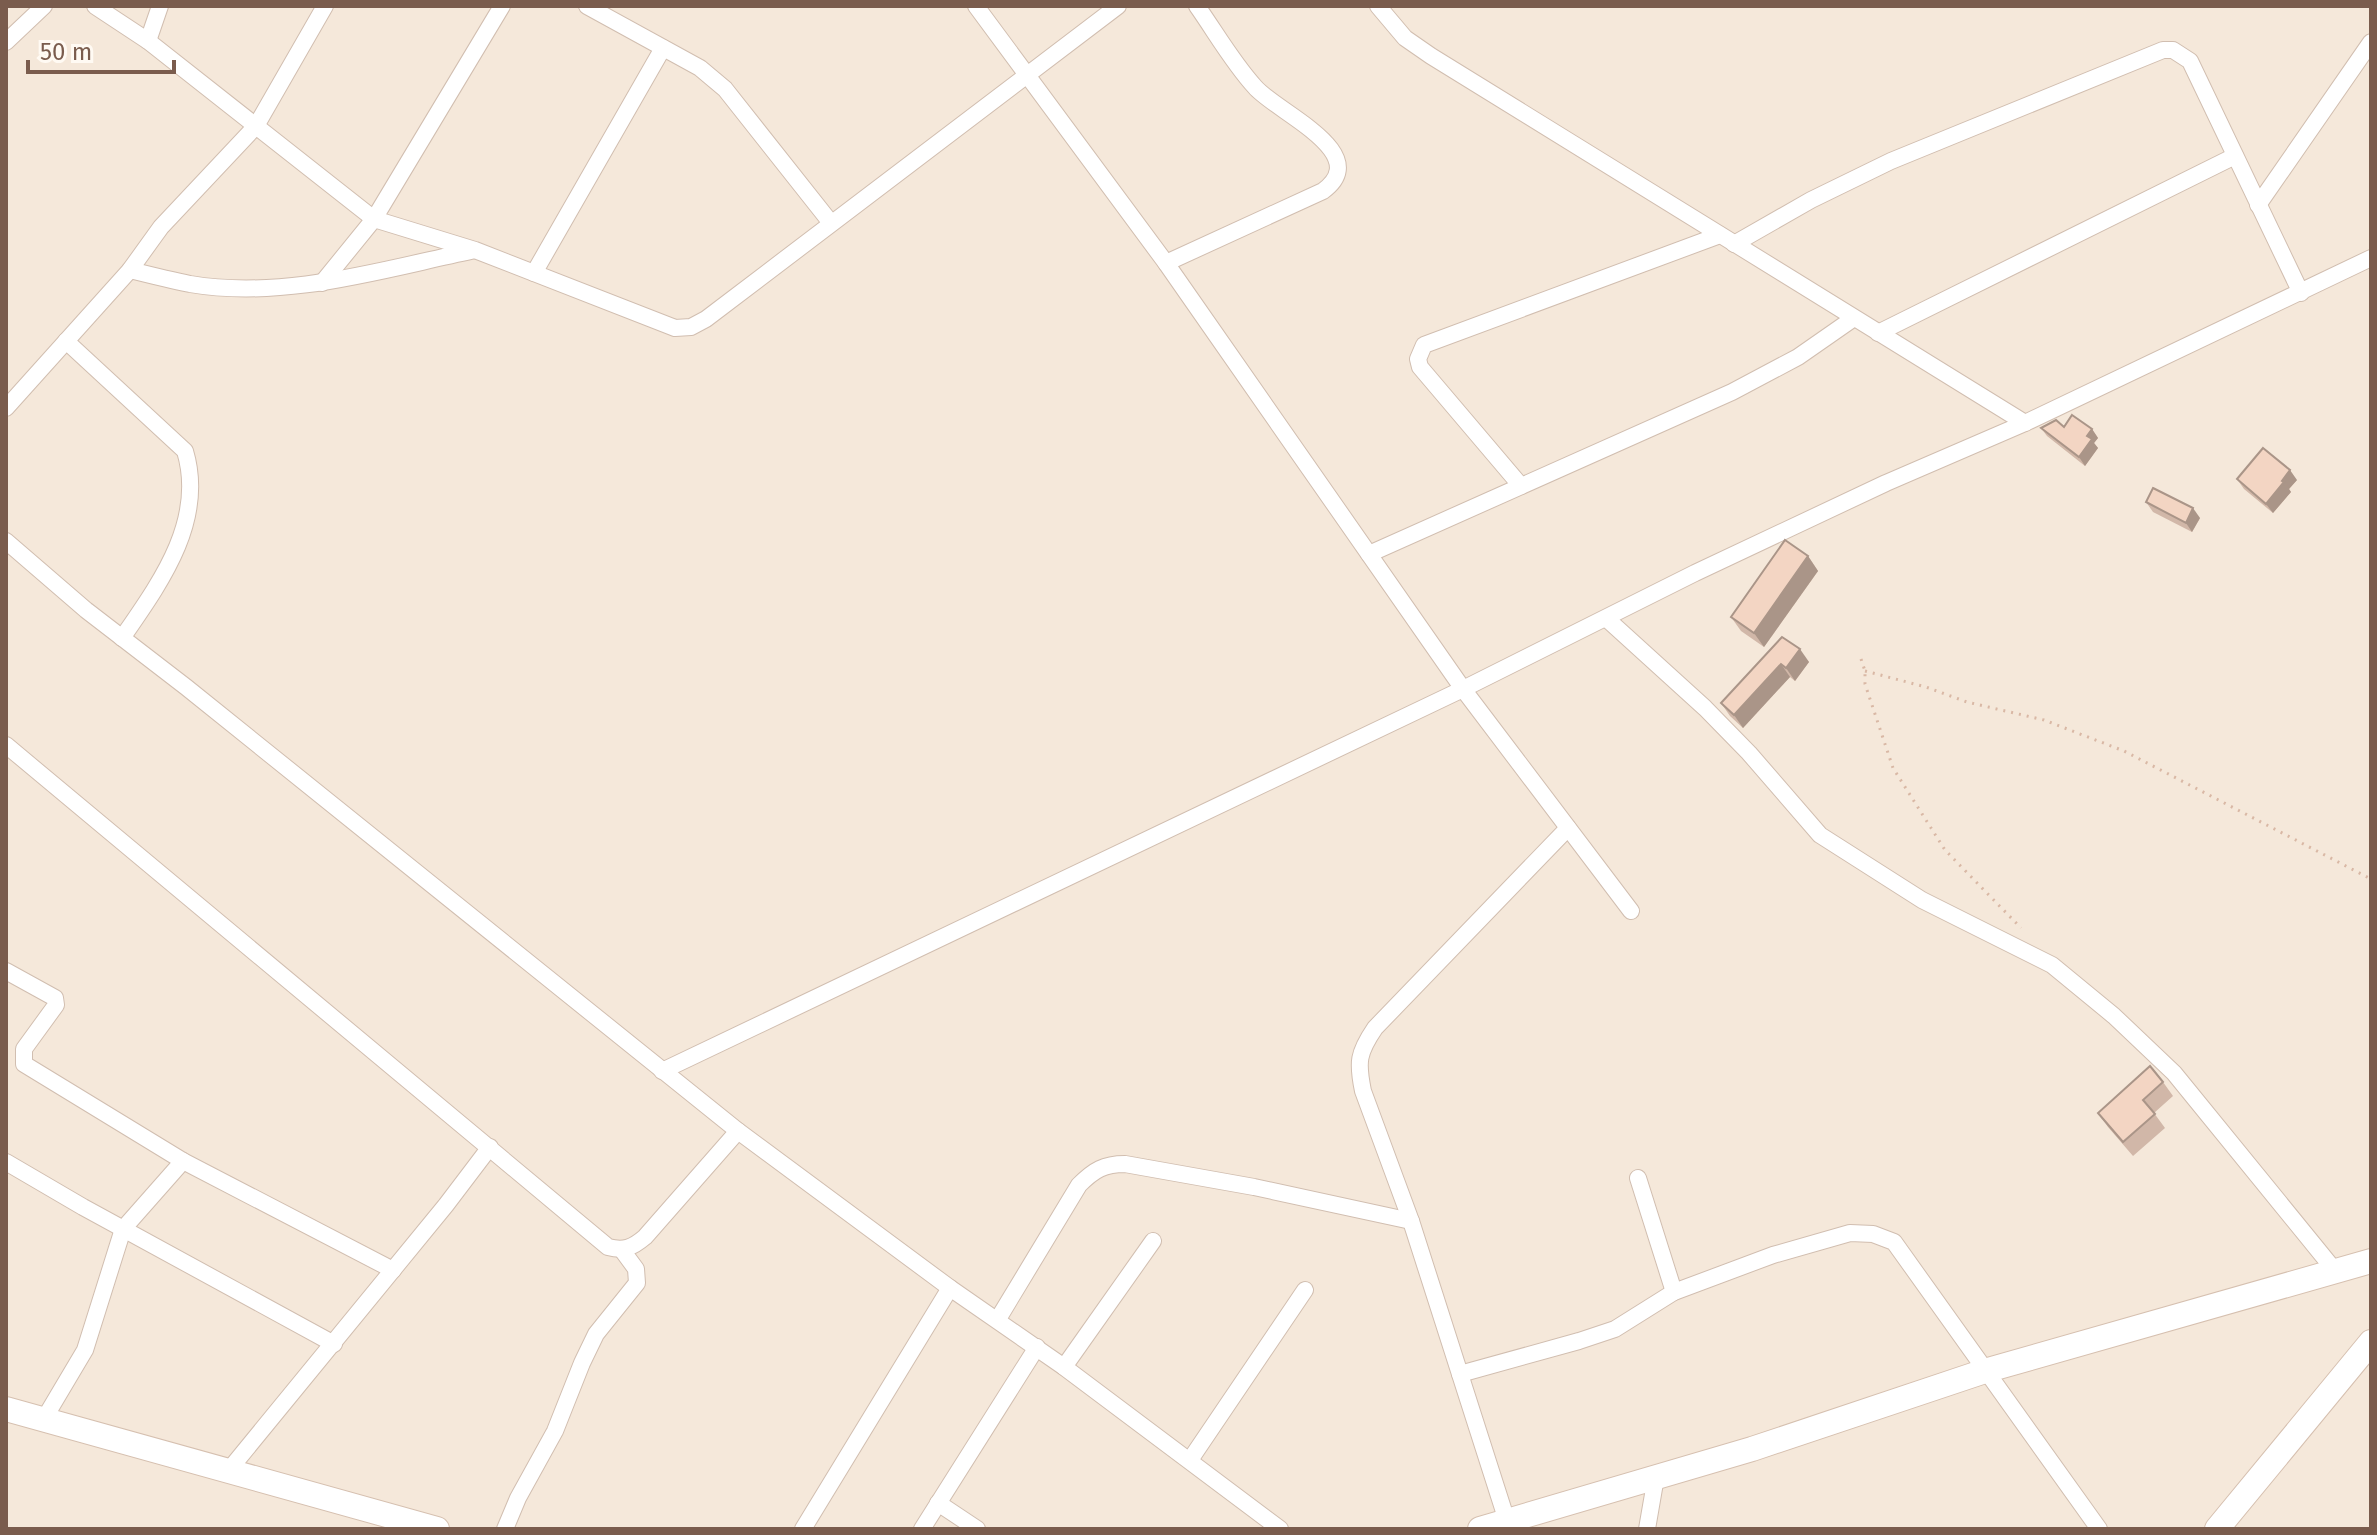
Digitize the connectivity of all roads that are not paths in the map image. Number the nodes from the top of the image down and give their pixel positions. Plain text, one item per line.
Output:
1 (44, 6) edge
2 (95, 6) edge
3 (160, 6) edge
4 (325, 6) edge
5 (502, 6) edge
6 (587, 6) edge
7 (976, 6) edge
8 (1118, 6) edge
9 (1197, 6) edge
10 (1378, 6) edge
11 (148, 41) junction
12 (6, 42) edge
13 (2371, 42) edge
14 (663, 48) junction
15 (1026, 75) junction
16 (256, 126) junction
17 (2235, 156) junction
18 (2258, 205) junction
19 (374, 219) junction
20 (831, 223) junction
21 (1727, 239) junction
22 (475, 250) junction
23 (2371, 258) edge
24 (1166, 263) junction
25 (130, 270) junction
26 (534, 273) junction
27 (322, 283) junction
28 (2301, 293) junction
29 (1854, 318) junction
30 (1878, 333) junction
31 (66, 341) junction
32 (6, 408) edge
33 (2025, 423) junction
34 (1521, 486) junction
35 (6, 541) edge
36 (1369, 554) junction
37 (1607, 619) junction
38 (122, 638) junction
39 (1463, 689) junction
40 (6, 745) edge
41 (1568, 828) junction
42 (1631, 911) dead end
43 (6, 971) edge
44 (662, 1071) junction
45 (738, 1131) junction
46 (490, 1147) junction
47 (183, 1161) junction
48 (6, 1162) edge
49 (1638, 1178) dead end
50 (1411, 1221) junction
51 (123, 1229) junction
52 (1153, 1241) dead end
53 (622, 1250) junction
54 (2371, 1261) edge
55 (393, 1270) junction
56 (2336, 1272) junction
57 (950, 1288) junction
58 (1305, 1290) dead end
59 (1674, 1292) junction
60 (998, 1319) junction
61 (2371, 1342) edge
62 (334, 1344) junction
63 (1037, 1347) junction
64 (1064, 1367) junction
65 (1988, 1370) junction
66 (1460, 1374) junction
67 (6, 1409) edge
68 (44, 1419) junction
69 (1190, 1460) junction
70 (229, 1470) junction
71 (1656, 1477) junction
72 (938, 1503) junction
73 (1507, 1521) junction
74 (437, 1529) edge
75 (505, 1529) edge
76 (803, 1529) edge
77 (922, 1529) edge
78 (977, 1529) edge
79 (1280, 1529) edge
80 (1480, 1529) edge
81 (1647, 1529) edge
82 (2099, 1529) edge
83 (2217, 1529) edge

1 - 12 street
2 - 11 street
3 - 11 street
4 - 16 street
5 - 19 street
6 - 14 street
7 - 15 street
8 - 15 street
9 - 24 street
10 - 21 street
11 - 16 street
13 - 18 street
14 - 20 street
14 - 26 street
15 - 20 street
15 - 24 street
16 - 19 street
16 - 25 street
17 - 18 street
17 - 21 street
17 - 30 street
18 - 28 street
19 - 22 street
19 - 27 street
20 - 26 street
21 - 29 street
21 - 34 street
22 - 26 street
22 - 27 street
23 - 28 street
24 - 36 street
25 - 27 street
25 - 31 street
28 - 33 street
29 - 30 street
29 - 34 street
30 - 33 street
31 - 32 street
31 - 38 street
33 - 37 street
34 - 36 street
35 - 38 street
36 - 39 street
37 - 39 street
37 - 56 street
38 - 44 street
39 - 41 street
39 - 44 street
40 - 46 street
41 - 42 street
41 - 50 street
43 - 47 street
44 - 45 street
45 - 53 street
45 - 57 street
46 - 53 street
46 - 55 street
47 - 51 street
47 - 55 street
48 - 51 street
49 - 59 street
50 - 60 street
50 - 66 street
51 - 62 street
51 - 68 street
52 - 64 street
53 - 75 street
54 - 56 street
55 - 62 street
56 - 65 street
57 - 60 street
57 - 76 street
58 - 69 street
59 - 65 street
59 - 66 street
60 - 63 street
61 - 83 street
62 - 70 street
63 - 64 street
63 - 72 street
64 - 69 street
65 - 71 street
65 - 82 street
66 - 73 street
67 - 68 street
68 - 70 street
69 - 79 street
70 - 74 street
71 - 73 street
71 - 81 street
72 - 77 street
72 - 78 street
73 - 80 street

